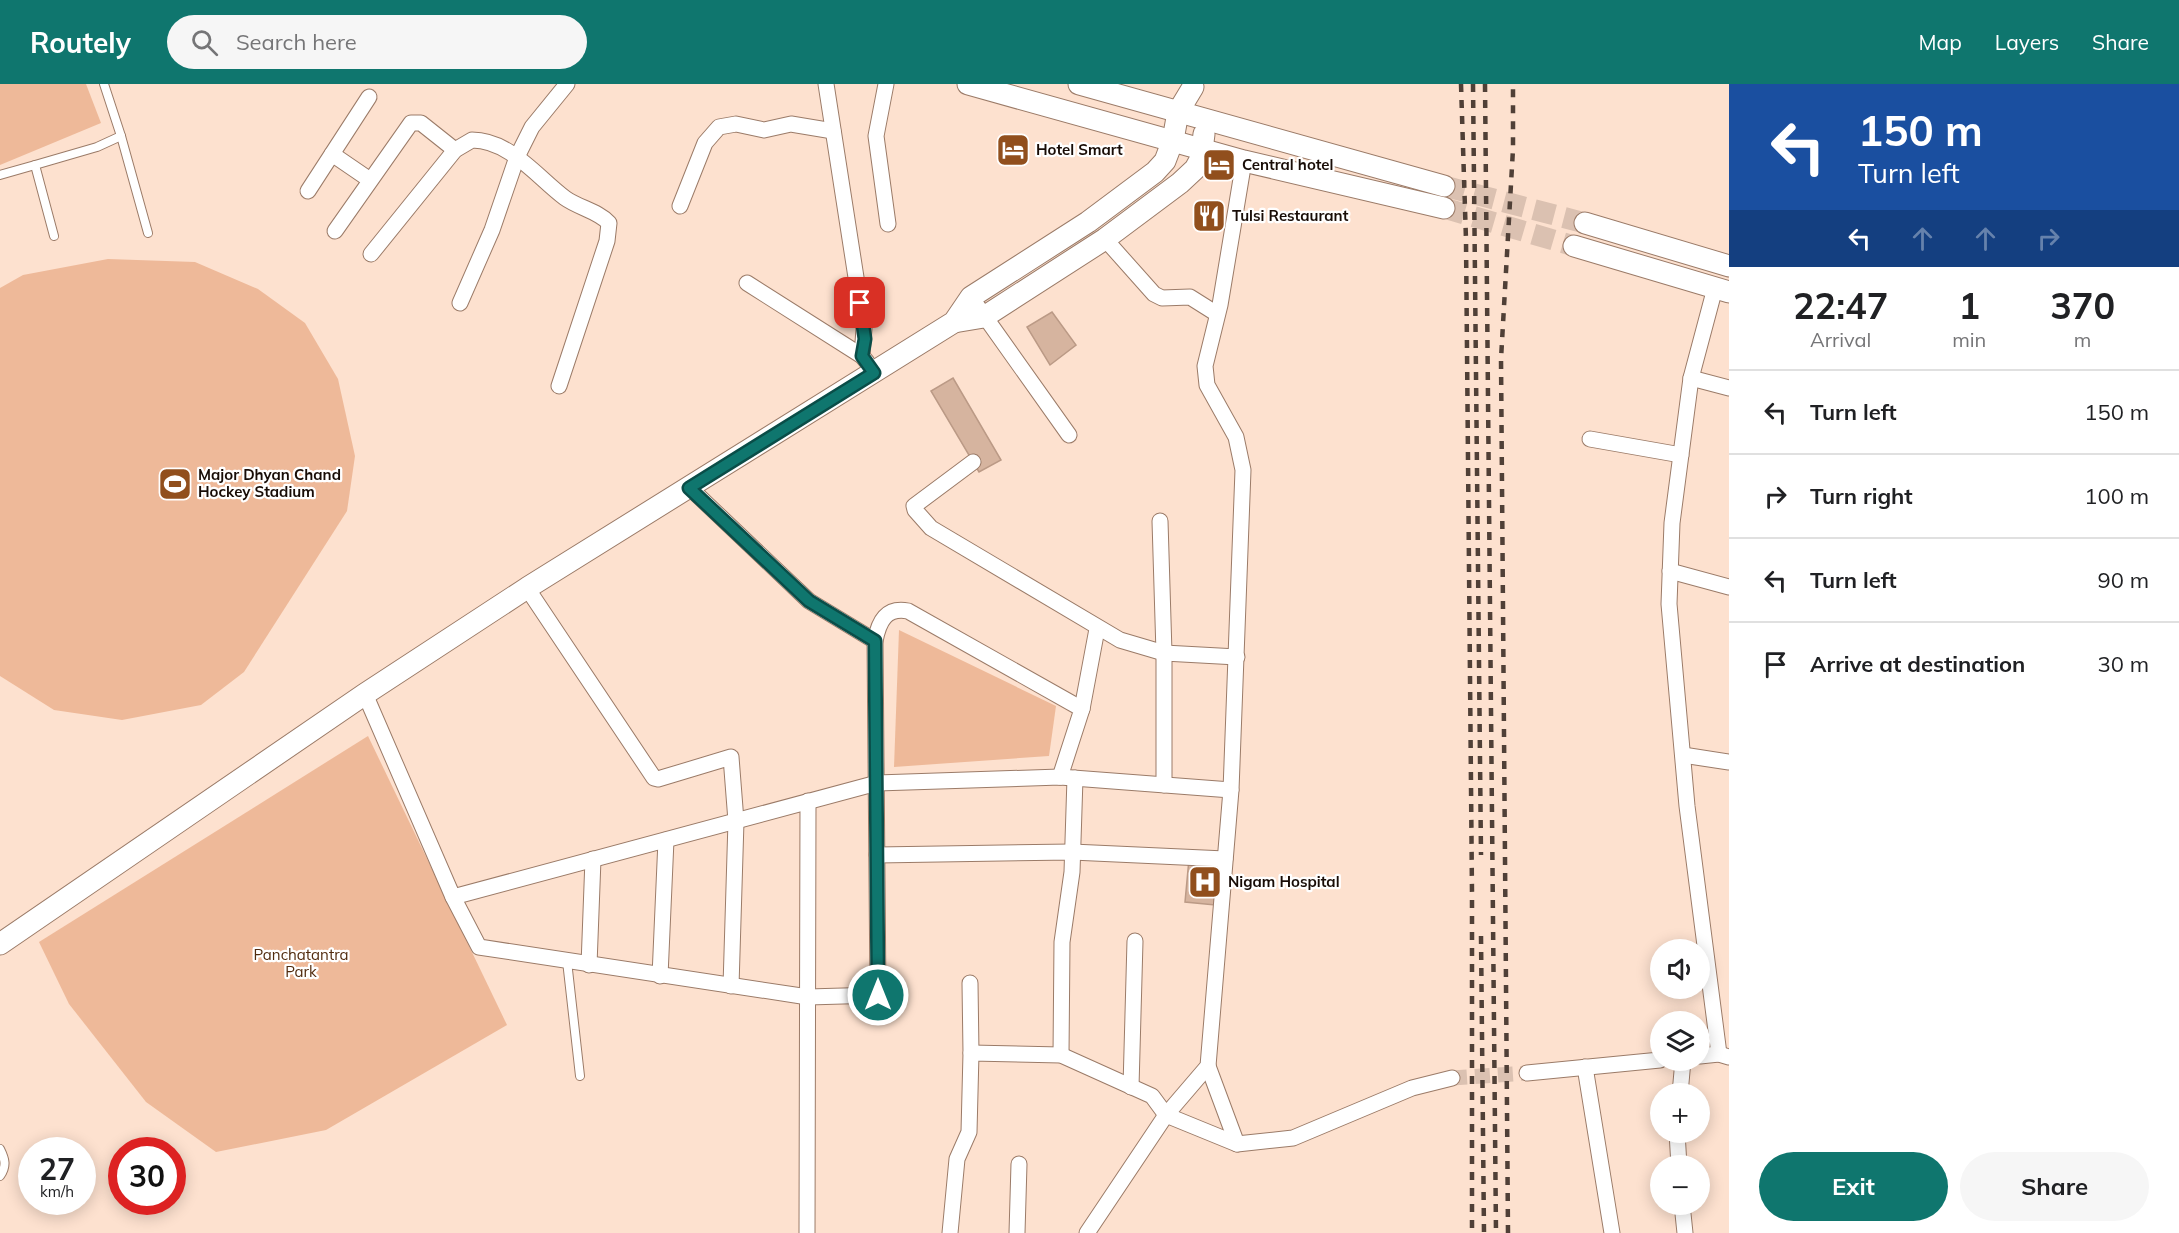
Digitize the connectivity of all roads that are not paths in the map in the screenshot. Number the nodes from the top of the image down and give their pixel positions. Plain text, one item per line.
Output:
1 (104, 84) edge
2 (567, 84) edge
3 (826, 84) edge
4 (886, 84) edge
5 (968, 84) edge
6 (1079, 84) edge
7 (1193, 86) edge
8 (369, 97) dead end
9 (1178, 112) junction
10 (1204, 119) junction
11 (833, 131) junction
12 (121, 136) junction
13 (1173, 140) junction
14 (1204, 147) junction
15 (455, 150) junction
16 (332, 154) junction
17 (517, 157) junction
18 (1244, 160) junction
19 (35, 165) junction
20 (0, 175) edge
21 (370, 180) junction
22 (1444, 186) tunnel mouth
23 (308, 190) dead end
24 (680, 206) dead end
25 (1444, 208) tunnel mouth
26 (1585, 223) tunnel mouth
27 (888, 224) dead end
28 (334, 231) dead end
29 (148, 233) dead end
30 (54, 236) dead end
31 (1105, 239) junction
32 (1574, 246) tunnel mouth
33 (371, 254) dead end
34 (1729, 266) edge
35 (747, 283) dead end
36 (1722, 290) edge
37 (971, 297) junction
38 (460, 303) dead end
39 (1217, 314) junction
40 (984, 317) junction
41 (954, 322) junction
42 (862, 356) junction
43 (874, 373) junction
44 (1691, 378) junction
45 (559, 386) dead end
46 (1729, 388) edge
47 (1069, 435) dead end
48 (1590, 439) dead end
49 (1681, 455) junction
50 (973, 462) dead end
51 (689, 488) junction
52 (1160, 521) dead end
53 (1670, 571) junction
54 (1729, 587) edge
55 (527, 588) junction
56 (1098, 629) junction
57 (875, 641) junction
58 (1164, 653) junction
59 (1237, 657) junction
60 (365, 694) junction
61 (1082, 709) junction
62 (1683, 755) junction
63 (1729, 762) edge
64 (1067, 777) junction
65 (877, 783) junction
66 (1164, 785) junction
67 (1231, 790) junction
68 (808, 801) junction
69 (736, 821) junction
70 (666, 840) junction
71 (1072, 852) junction
72 (878, 855) junction
73 (593, 859) junction
74 (1225, 859) junction
75 (453, 897) junction
76 (1135, 941) dead end
77 (0, 944) edge
78 (567, 961) junction
79 (589, 965) junction
80 (660, 976) junction
81 (970, 983) dead end
82 (731, 986) junction
83 (808, 997) junction
84 (971, 1053) junction
85 (1061, 1055) junction
86 (1724, 1056) edge
87 (1650, 1061) edge
88 (1208, 1066) junction
89 (1585, 1067) junction
90 (1527, 1073) tunnel mouth
91 (580, 1076) dead end
92 (1452, 1078) tunnel mouth
93 (1131, 1087) junction
94 (1166, 1115) junction
95 (1238, 1144) junction
96 (0, 1149) edge
97 (1019, 1164) dead end
98 (0, 1176) edge
99 (1683, 1215) edge
100 (807, 1233) edge
101 (950, 1233) edge
102 (1017, 1233) edge
103 (1087, 1233) edge
104 (1612, 1233) edge
105 (1684, 1233) edge

1 - 12 lane
2 - 17 street
3 - 11 street
4 - 27 street
5 - 13 street
6 - 9 street
7 - 9 street
7 - 10 street
8 - 16 street
9 - 10 street
9 - 13 street
10 - 14 street
10 - 22 street
11 - 24 street
11 - 42 street
12 - 19 lane
12 - 29 lane
13 - 14 street
13 - 37 street
14 - 18 street
14 - 31 street
15 - 17 street
15 - 21 street
15 - 33 street
16 - 21 street
16 - 23 street
17 - 38 street
17 - 45 street
18 - 25 street
18 - 39 street
19 - 20 lane
19 - 30 lane
21 - 28 street
26 - 34 street
31 - 39 street
31 - 40 street
32 - 36 street
35 - 42 street
36 - 44 street
37 - 40 street
37 - 41 street
39 - 59 street
40 - 41 street
40 - 47 street
41 - 43 street
42 - 43 street
43 - 51 street
44 - 46 street
44 - 49 street
48 - 49 street
49 - 53 street
50 - 56 street
51 - 55 street
51 - 57 street
52 - 58 street
53 - 54 street
53 - 62 street
55 - 60 street
55 - 69 street
56 - 58 street
56 - 61 street
57 - 61 street
57 - 65 street
58 - 59 street
58 - 66 street
59 - 67 street
60 - 75 street
60 - 77 street
61 - 64 street
62 - 63 street
62 - 86 street
64 - 65 street
64 - 66 street
64 - 71 street
65 - 68 street
65 - 72 street
66 - 67 street
67 - 74 street
68 - 69 street
68 - 83 street
69 - 70 street
69 - 82 street
70 - 73 street
70 - 80 street
71 - 72 street
71 - 74 street
71 - 85 street
72 - 83 street
73 - 75 street
73 - 79 street
74 - 88 street
75 - 78 street
76 - 93 street
78 - 79 street
78 - 91 lane
79 - 80 street
80 - 82 street
81 - 84 street
82 - 83 street
83 - 100 street
84 - 85 street
84 - 101 street
85 - 93 street
87 - 89 street
88 - 94 street
88 - 95 street
89 - 90 street
89 - 104 street
92 - 95 street
93 - 94 street
94 - 95 street
94 - 103 street
96 - 98 lane
97 - 102 street
99 - 105 street

